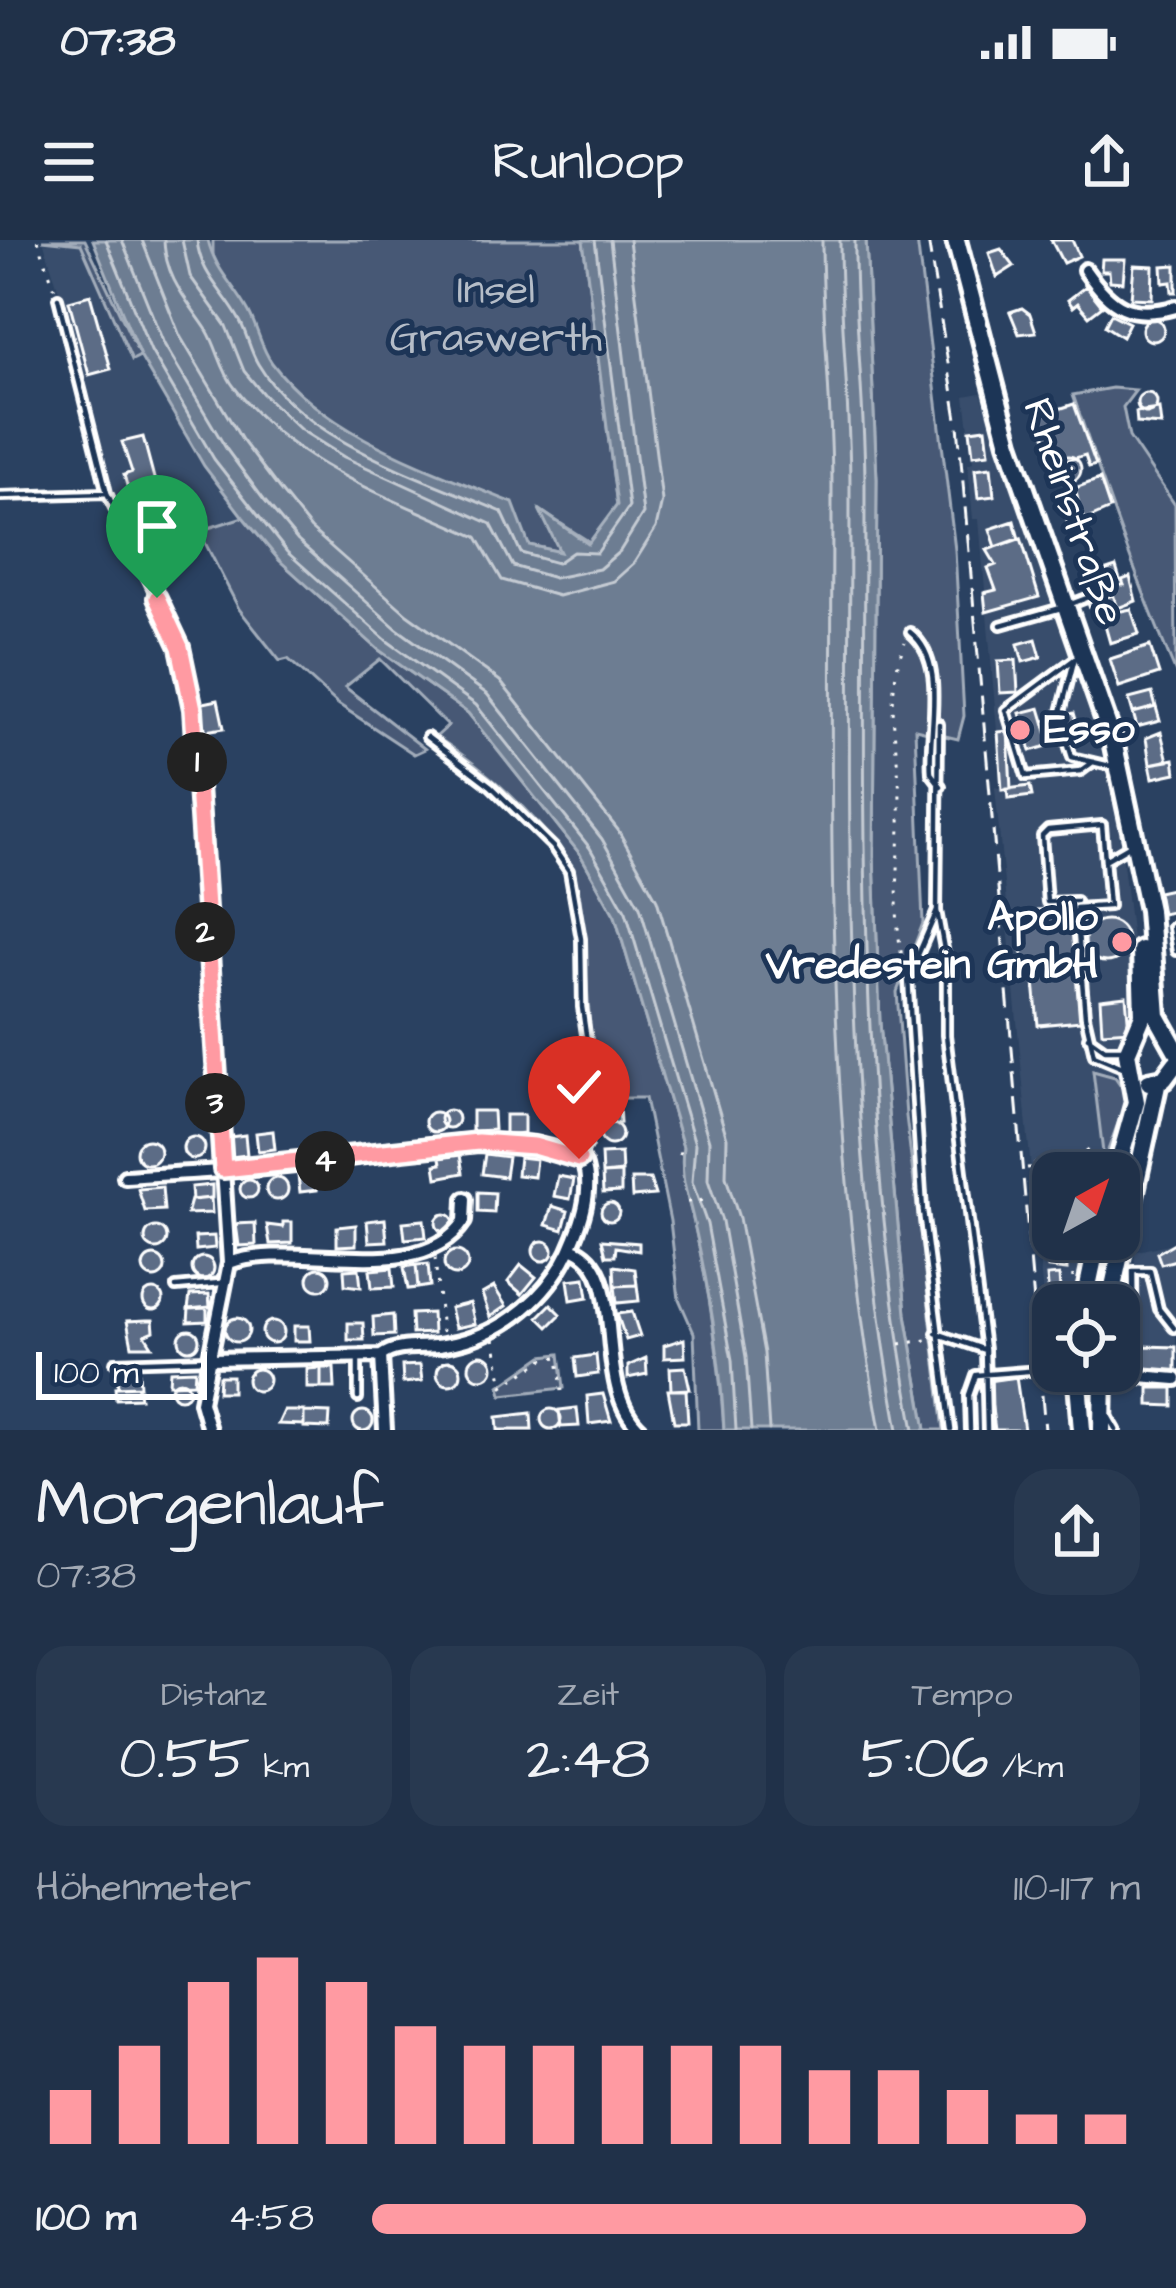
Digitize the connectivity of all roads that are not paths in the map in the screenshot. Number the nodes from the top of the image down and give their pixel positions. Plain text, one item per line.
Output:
1 (956, 240) edge
2 (1085, 270) dead end
3 (58, 298) road end
4 (1176, 307) edge
5 (106, 494) junction
6 (0, 496) edge
7 (1105, 591) dead end
8 (1066, 606) junction
9 (1000, 625) dead end
10 (910, 632) road end
11 (1078, 651) junction
12 (1060, 716) dead end
13 (939, 724) dead end
14 (427, 737) dead end
15 (1067, 741) dead end
16 (1093, 762) junction
17 (1120, 769) junction
18 (941, 785) junction
19 (1134, 843) junction
20 (1105, 860) junction
21 (1140, 877) junction
22 (1076, 901) dead end
23 (937, 910) junction
24 (1172, 927) dead end
25 (1176, 951) edge
26 (1088, 1036) junction
27 (1133, 1041) junction
28 (1174, 1047) edge
29 (1131, 1070) junction
30 (1158, 1081) junction
31 (1116, 1152) edge
32 (579, 1159) junction
33 (223, 1169) junction
34 (125, 1177) dead end
35 (465, 1199) dead end
36 (572, 1248) junction
37 (229, 1263) junction
38 (226, 1283) junction
39 (1121, 1284) edge
40 (1133, 1284) edge
41 (176, 1287) dead end
42 (1174, 1328) edge
43 (936, 1335) junction
44 (986, 1350) junction
45 (358, 1354) junction
46 (381, 1356) junction
47 (209, 1359) junction
48 (115, 1362) dead end
49 (1032, 1369) edge
50 (984, 1370) junction
51 (1140, 1378) edge
52 (1176, 1379) edge
53 (1075, 1392) edge
54 (1084, 1392) edge
55 (1095, 1392) edge
56 (358, 1398) dead end
57 (1081, 1404) junction
58 (1102, 1410) junction
59 (209, 1430) edge
60 (385, 1430) edge
61 (641, 1430) edge
62 (951, 1430) edge
63 (970, 1430) edge
64 (987, 1430) edge
65 (1082, 1430) edge
66 (1102, 1430) edge
67 (1116, 1430) edge

1 - 8 main road, Rheinstraße
2 - 4 street
3 - 5 lane
5 - 6 lane
5 - 33 lane
7 - 8 lane
8 - 9 lane
8 - 11 main road, Rheinstraße
10 - 18 lane
11 - 12 lane
11 - 16 lane
11 - 17 main road, Rheinstraße
13 - 18 lane
14 - 32 lane
15 - 16 lane
16 - 17 lane
17 - 19 main road, Rheinstraße
18 - 23 lane
19 - 20 lane
19 - 21 main road, Rheinstraße
20 - 22 lane
20 - 26 lane
21 - 27 main road, Rheinstraße
21 - 28 main road, Rheinstraße
23 - 43 lane
23 - 44 lane
24 - 25 lane
26 - 27 lane
26 - 29 lane
27 - 28 main road
27 - 29 main road, Rheinstraße
28 - 30 main road
29 - 30 main road
29 - 31 main road, Rheinstraße
30 - 39 main road
32 - 33 street
32 - 36 street
33 - 34 street
33 - 37 street
35 - 37 street
36 - 46 street
36 - 61 street
37 - 38 street
38 - 41 lane
38 - 47 street
40 - 42 lane
43 - 44 lane
43 - 62 lane
44 - 50 lane
45 - 46 street
45 - 47 street
45 - 56 lane
46 - 60 street
47 - 48 lane
47 - 59 street
49 - 50 lane
50 - 63 lane
50 - 64 lane
51 - 52 street
53 - 57 lane
54 - 57 main road
55 - 58 main road
57 - 65 main road
58 - 66 main road
58 - 67 lane

